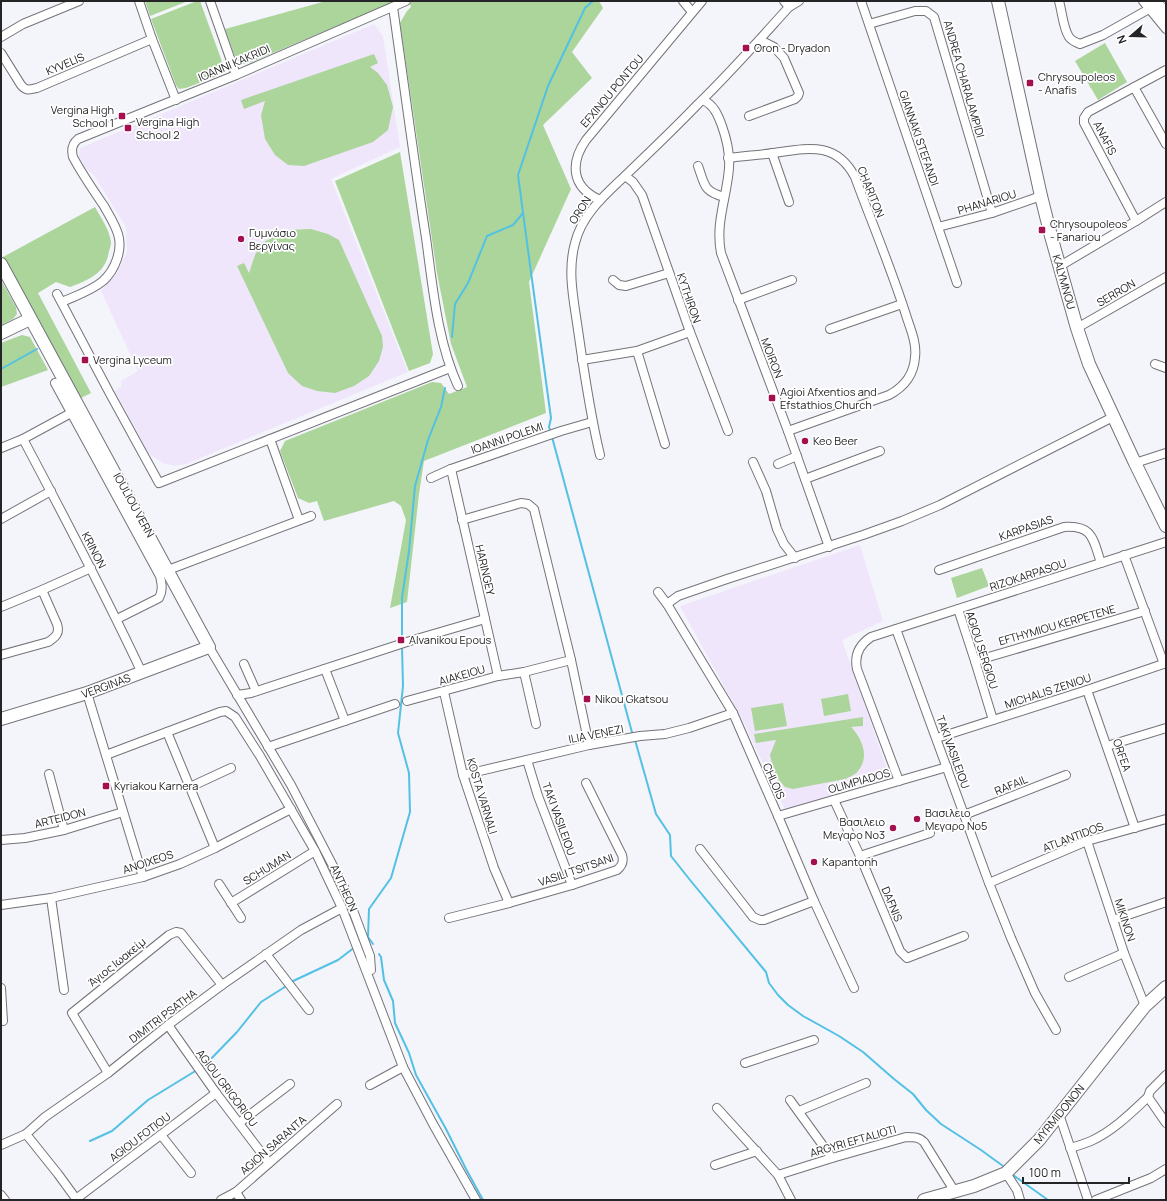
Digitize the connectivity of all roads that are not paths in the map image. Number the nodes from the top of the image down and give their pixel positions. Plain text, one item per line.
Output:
1 (79, 1) edge
2 (140, 1) edge
3 (210, 1) edge
4 (406, 1) edge
5 (683, 1) edge
6 (702, 1) edge
7 (798, 1) edge
8 (862, 1) edge
9 (998, 1) edge
10 (1059, 1) edge
11 (1143, 1) edge
12 (67, 3) edge
13 (787, 4) edge
14 (1151, 5) edge
15 (393, 7) junction
16 (692, 12) junction
17 (1166, 16) edge
18 (869, 24) junction
19 (1166, 29) edge
20 (1, 37) edge
21 (152, 39) junction
22 (760, 40) junction
23 (1, 54) edge
24 (1166, 70) edge
25 (236, 75) junction
26 (1134, 87) junction
27 (176, 100) junction
28 (703, 100) junction
29 (749, 116) dead end
30 (1166, 144) edge
31 (772, 153) junction
32 (728, 158) junction
33 (698, 166) dead end
34 (626, 176) junction
35 (1041, 196) junction
36 (724, 197) junction
37 (600, 200) junction
38 (789, 202) dead end
39 (1166, 202) edge
40 (992, 213) junction
41 (1136, 221) junction
42 (938, 227) junction
43 (1, 264) edge
44 (1060, 266) junction
45 (669, 273) junction
46 (1165, 279) edge
47 (613, 280) dead end
48 (792, 280) dead end
49 (956, 283) dead end
50 (57, 294) dead end
51 (738, 300) junction
52 (62, 302) junction
53 (902, 304) junction
54 (30, 319) junction
55 (1077, 328) junction
56 (830, 329) dead end
57 (690, 332) junction
58 (1, 333) edge
59 (637, 351) junction
60 (582, 360) junction
61 (1155, 364) dead end
62 (450, 368) junction
63 (1166, 368) edge
64 (55, 383) dead end
65 (458, 386) dead end
66 (71, 413) junction
67 (1113, 417) junction
68 (592, 422) junction
69 (728, 431) dead end
70 (788, 431) junction
71 (23, 439) junction
72 (270, 439) junction
73 (665, 444) dead end
74 (1, 448) edge
75 (880, 451) dead end
76 (1166, 453) edge
77 (600, 455) dead end
78 (797, 456) junction
79 (753, 462) dead end
80 (1135, 463) junction
81 (778, 464) dead end
82 (451, 469) junction
83 (431, 478) dead end
84 (805, 479) junction
85 (51, 491) junction
86 (311, 516) dead end
87 (1, 518) edge
88 (299, 520) junction
89 (462, 520) junction
90 (1166, 526) edge
91 (1166, 542) edge
92 (829, 547) junction
93 (1124, 555) junction
94 (796, 558) junction
95 (1101, 563) junction
96 (90, 568) junction
97 (168, 570) junction
98 (939, 570) dead end
99 (42, 590) junction
100 (658, 592) dead end
101 (667, 604) junction
102 (1, 607) edge
103 (958, 609) junction
104 (1145, 611) junction
105 (116, 619) junction
106 (485, 619) junction
107 (896, 629) junction
108 (209, 647) junction
109 (1, 656) edge
110 (571, 660) junction
111 (975, 661) junction
112 (244, 664) dead end
113 (1165, 664) edge
114 (325, 669) junction
115 (524, 672) junction
116 (142, 673) junction
117 (498, 676) junction
118 (1087, 690) junction
119 (256, 691) junction
120 (444, 692) junction
121 (87, 694) junction
122 (237, 696) junction
123 (407, 701) dead end
124 (395, 704) dead end
125 (733, 713) junction
126 (1, 719) edge
127 (993, 720) junction
128 (345, 721) junction
129 (536, 724) dead end
130 (1166, 728) edge
131 (167, 732) junction
132 (937, 738) junction
133 (589, 746) junction
134 (1107, 746) junction
135 (268, 747) junction
136 (106, 755) junction
137 (527, 760) junction
138 (947, 767) junction
139 (231, 768) dead end
140 (48, 774) dead end
141 (1066, 774) dead end
142 (463, 775) junction
143 (899, 781) junction
144 (586, 783) dead end
145 (190, 787) junction
146 (834, 800) junction
147 (291, 809) junction
148 (123, 812) junction
149 (964, 815) junction
150 (778, 816) junction
151 (1166, 818) edge
152 (1135, 828) junction
153 (64, 830) junction
154 (930, 833) dead end
155 (1, 840) edge
156 (1087, 841) junction
157 (215, 848) junction
158 (700, 849) dead end
159 (315, 851) junction
160 (860, 856) junction
161 (143, 878) junction
162 (989, 883) junction
163 (219, 884) dead end
164 (572, 885) junction
165 (51, 898) junction
166 (814, 901) junction
167 (1166, 902) edge
168 (231, 903) junction
169 (509, 903) junction
170 (1, 905) edge
171 (342, 908) junction
172 (241, 918) dead end
173 (449, 918) dead end
174 (1113, 920) junction
175 (964, 936) dead end
176 (1124, 953) junction
177 (266, 954) junction
178 (371, 970) dead end
179 (1069, 977) dead end
180 (222, 985) junction
181 (1166, 987) edge
182 (1, 988) edge
183 (854, 988) dead end
184 (64, 990) dead end
185 (1145, 1006) junction
186 (309, 1010) dead end
187 (3, 1021) dead end
188 (168, 1025) junction
189 (1056, 1030) dead end
190 (814, 1040) dead end
191 (745, 1063) dead end
192 (403, 1067) junction
193 (108, 1073) junction
194 (1166, 1075) edge
195 (866, 1083) dead end
196 (290, 1084) dead end
197 (370, 1085) dead end
198 (216, 1093) junction
199 (1148, 1097) junction
200 (790, 1100) dead end
201 (337, 1104) dead end
202 (717, 1108) dead end
203 (798, 1111) junction
204 (1059, 1114) junction
205 (239, 1123) junction
206 (1166, 1123) edge
207 (26, 1134) junction
208 (161, 1135) junction
209 (1, 1145) edge
210 (1070, 1148) junction
211 (757, 1151) junction
212 (832, 1158) junction
213 (269, 1163) junction
214 (715, 1166) dead end
215 (1166, 1169) edge
216 (191, 1173) dead end
217 (1006, 1173) junction
218 (778, 1175) junction
219 (236, 1192) junction
220 (955, 1192) junction
221 (1, 1195) edge
222 (77, 1199) edge
223 (4, 1200) edge
224 (221, 1200) edge
225 (241, 1200) edge
226 (476, 1200) edge
227 (791, 1200) edge
228 (924, 1200) edge
229 (1020, 1200) edge
230 (1088, 1200) edge
231 (1096, 1200) edge

1 - 12 street
2 - 21 street
3 - 25 street
4 - 15 street, IOANNI KAKRIDI
5 - 16 street
6 - 16 street, EFXINOU PONTOU
7 - 13 street, ORON
8 - 18 street, GIANNAKI STEFANDI
9 - 35 street, KALYMNOU
10 - 14 street
11 - 14 street
12 - 20 street
13 - 22 street, ORON
14 - 17 main road
14 - 19 street
15 - 25 street, IOANNI KAKRIDI
15 - 62 street
16 - 37 street, EFXINOU PONTOU
18 - 40 street, ANDREA CHARALAMPIDI
18 - 42 street, GIANNAKI STEFANDI
21 - 23 street, KYVELIS
21 - 27 street
22 - 28 street, ORON
22 - 29 street
24 - 26 street, ANAFIS
25 - 27 street, IOANNI KAKRIDI
26 - 30 street
26 - 41 street, ANAFIS
27 - 52 street, IOANNI KAKRIDI
28 - 32 street, MOIRON
28 - 34 street, ORON
31 - 32 street, CHARITON
31 - 38 street
31 - 53 street, CHARITON
32 - 36 street, MOIRON
33 - 36 street
34 - 37 street, ORON
34 - 45 street, KYTHIRON
35 - 40 street, PHANARIOU
35 - 44 street, KALYMNOU
36 - 51 street, MOIRON
37 - 60 street, ORON
39 - 41 street
40 - 42 street, PHANARIOU
41 - 44 street
42 - 49 street, GIANNAKI STEFANDI
43 - 54 street
44 - 55 street, KALYMNOU
45 - 47 street
45 - 57 street, KYTHIRON
46 - 55 street, SERRON
48 - 51 street
50 - 52 street
51 - 70 street, MOIRON
52 - 72 street
53 - 56 street
53 - 70 street, CHARITON
54 - 58 street
54 - 97 street
55 - 67 street, KALYMNOU
57 - 59 street
57 - 69 street, KYTHIRON
59 - 60 street
59 - 73 street
60 - 68 street, ORON
61 - 63 street
62 - 65 street
62 - 72 street
64 - 66 street, IOULIOU VERN
66 - 71 street
66 - 105 street, IOULIOU VERN
67 - 80 street, KALYMNOU
67 - 92 street
68 - 77 street, ORON
68 - 82 street, IOANNI POLEMI
70 - 78 street, MOIRON
71 - 74 street
71 - 85 street, KRINON
72 - 88 street
75 - 84 street
76 - 80 street
78 - 81 street
78 - 84 street, MOIRON
79 - 94 street
80 - 90 street, KALYMNOU
82 - 83 street, IOANNI POLEMI
82 - 89 street, HARINGEY
84 - 92 street, MOIRON
85 - 87 street
85 - 96 street, KRINON
86 - 88 street
88 - 97 street
89 - 106 street, HARINGEY
89 - 110 street
91 - 93 street, RIZOKARPASOU
92 - 94 street
93 - 95 street, RIZOKARPASOU
93 - 104 street
94 - 101 street
95 - 98 street, KARPASIAS
95 - 103 street, RIZOKARPASOU
96 - 99 street
96 - 105 street, KRINON
97 - 108 street
99 - 102 street
99 - 109 street
100 - 101 street, CHLOIS
101 - 125 street, CHLOIS
103 - 107 street, RIZOKARPASOU
103 - 111 street, AGIOU SERGIOU
104 - 111 street, EFTHYMIOU KERPETENE
104 - 113 street
105 - 116 street, KRINON
106 - 114 street
106 - 117 street, HARINGEY
107 - 132 street, TAKI VASILEIOU
107 - 143 street, RIZOKARPASOU
108 - 116 street, VERGINAS
108 - 122 street
110 - 115 street, AIAKEIOU
110 - 133 street
111 - 127 street, AGIOU SERGIOU
112 - 119 street
113 - 118 street, MICHALIS ZENIOU
114 - 119 street
114 - 128 street
115 - 117 street, AIAKEIOU
115 - 129 street
116 - 121 street, VERGINAS
117 - 120 street, AIAKEIOU
118 - 127 street, MICHALIS ZENIOU
118 - 134 street, ORFEA
119 - 122 street
120 - 123 street, AIAKEIOU
120 - 142 street, KOSTA VARNALI
121 - 126 street, VERGINAS
121 - 136 street
122 - 135 street
124 - 128 street
125 - 133 street, ILIA VENEZI
125 - 150 street, CHLOIS
127 - 132 street, MICHALIS ZENIOU
128 - 135 street
130 - 134 street
131 - 136 street, ANTHEON
131 - 145 street
131 - 147 street, ANTHEON
132 - 138 street, TAKI VASILEIOU
133 - 137 street, ILIA VENEZI
134 - 152 street, ORFEA
135 - 178 street
136 - 148 street
137 - 142 street, ILIA VENEZI
137 - 164 street, TAKI VASILEIOU
138 - 143 street, OLIMPIADOS
138 - 149 street, TAKI VASILEIOU
139 - 145 street
140 - 153 street
141 - 149 street, RAFAIL
142 - 169 street, KOSTA VARNALI
143 - 146 street, OLIMPIADOS
144 - 164 street, VASILI TSITSANI
145 - 157 street
146 - 150 street, OLIMPIADOS
146 - 160 street, DAFNIS
147 - 157 street, ANOIXEOS
147 - 159 street, ANTHEON
148 - 153 street, ARTEIDON
148 - 161 street
149 - 162 street, TAKI VASILEIOU
150 - 166 street, CHLOIS
151 - 152 street, ATLANTIDOS
152 - 156 street, ATLANTIDOS
153 - 155 street, ARTEIDON
154 - 160 street
156 - 162 street, ATLANTIDOS
156 - 174 street, MIKINON
157 - 161 street, ANOIXEOS
158 - 166 street
159 - 168 street, SCHUMAN
159 - 171 street, ANTHEON
160 - 175 street, DAFNIS
161 - 165 street, ANOIXEOS
162 - 189 street, TAKI VASILEIOU
163 - 168 street
164 - 169 street, VASILI TSITSANI
165 - 170 street, ANOIXEOS
165 - 184 street
166 - 183 street, CHLOIS
167 - 174 street
168 - 172 street
169 - 173 street, VASILI TSITSANI
171 - 177 street, DIMITRI PSATHA
171 - 192 street, ANTHEON
174 - 176 street, MIKINON
176 - 179 street
176 - 185 street, MIKINON
177 - 180 street, DIMITRI PSATHA
177 - 186 street
180 - 188 street, DIMITRI PSATHA
180 - 193 street, Άγιος Ιωακείμ
181 - 185 street, MYRMIDONON
182 - 187 street
185 - 204 street, MYRMIDONON
188 - 193 street, DIMITRI PSATHA
188 - 198 street, AGIOU GRIGORIOU
190 - 191 street
192 - 197 street
192 - 226 street, ANTHEON
193 - 207 street, DIMITRI PSATHA
194 - 199 street
195 - 203 street
196 - 205 street
198 - 205 street, AGIOU GRIGORIOU
198 - 208 street, AGIOU FOTIOU
199 - 206 street
199 - 210 street
200 - 203 street
201 - 213 street, AGION SARANTA
202 - 211 street
203 - 212 street
204 - 210 street
204 - 217 street, MYRMIDONON
205 - 213 street, AGIOU GRIGORIOU
207 - 209 street, DIMITRI PSATHA
207 - 222 street
208 - 216 street
208 - 222 street, AGIOU FOTIOU
210 - 230 street
211 - 214 street
211 - 218 street
212 - 218 street, ARGYRI EFTALIOTI
212 - 220 street, ARGYRI EFTALIOTI
213 - 219 street, AGION SARANTA
215 - 231 street
217 - 220 street, MYRMIDONON
217 - 229 street
218 - 227 street
219 - 224 street, AGION SARANTA
219 - 225 street
220 - 228 street, MYRMIDONON
221 - 223 street

